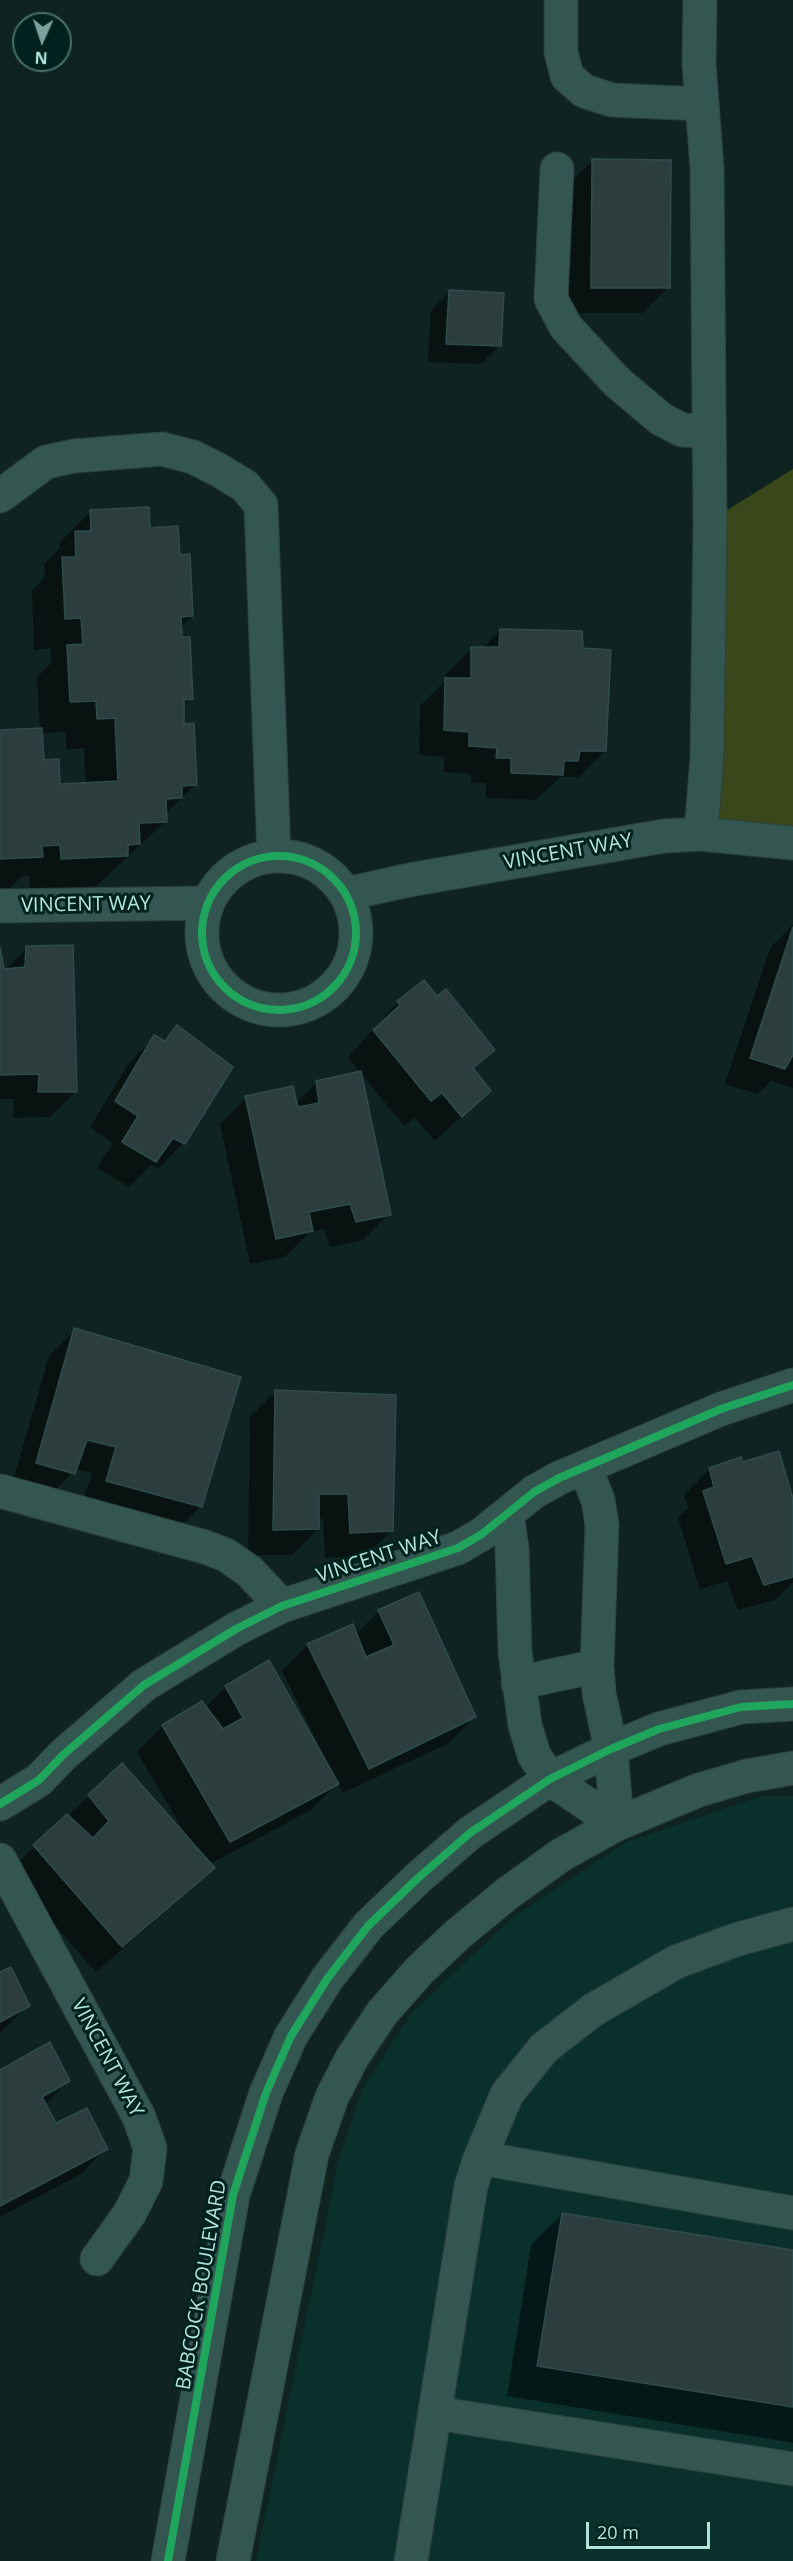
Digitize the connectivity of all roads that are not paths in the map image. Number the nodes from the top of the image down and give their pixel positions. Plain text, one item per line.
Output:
1 (561, 0) edge
2 (700, 0) edge
3 (702, 104) junction
4 (556, 169) dead end
5 (709, 431) junction
6 (0, 496) edge
7 (701, 834) junction
8 (793, 843) edge
9 (274, 856) junction
10 (346, 894) junction
11 (208, 903) junction
12 (0, 906) edge
13 (793, 1385) edge
14 (585, 1467) junction
15 (0, 1491) edge
16 (507, 1514) junction
17 (282, 1606) junction
18 (597, 1666) junction
19 (518, 1683) junction
20 (793, 1704) edge
21 (611, 1749) junction
22 (793, 1768) edge
23 (550, 1779) junction
24 (0, 1804) edge
25 (616, 1824) junction
26 (0, 1860) edge
27 (793, 1924) edge
28 (480, 2158) junction
29 (793, 2212) edge
30 (97, 2259) dead end
31 (435, 2413) junction
32 (793, 2469) edge
33 (168, 2561) edge
34 (233, 2561) edge
35 (411, 2561) edge

1 - 3 street
2 - 3 street
3 - 5 street
4 - 5 street
5 - 7 street
6 - 9 street
7 - 8 street, VINCENT WAY
7 - 10 street, VINCENT WAY
9 - 10 street
9 - 11 street
10 - 11 street
11 - 12 street, VINCENT WAY
13 - 14 street, VINCENT WAY
14 - 16 street, VINCENT WAY
14 - 18 street
15 - 17 street
16 - 17 street, VINCENT WAY
16 - 19 street
17 - 24 street, VINCENT WAY
18 - 19 street
18 - 21 street
19 - 23 street
20 - 21 street, BABCOCK BOULEVARD
21 - 23 street, BABCOCK BOULEVARD
21 - 25 street
22 - 25 street
23 - 25 street
23 - 33 street, BABCOCK BOULEVARD
25 - 34 street
26 - 30 street, VINCENT WAY
27 - 28 street
28 - 29 street
28 - 31 street
31 - 32 street
31 - 35 street

